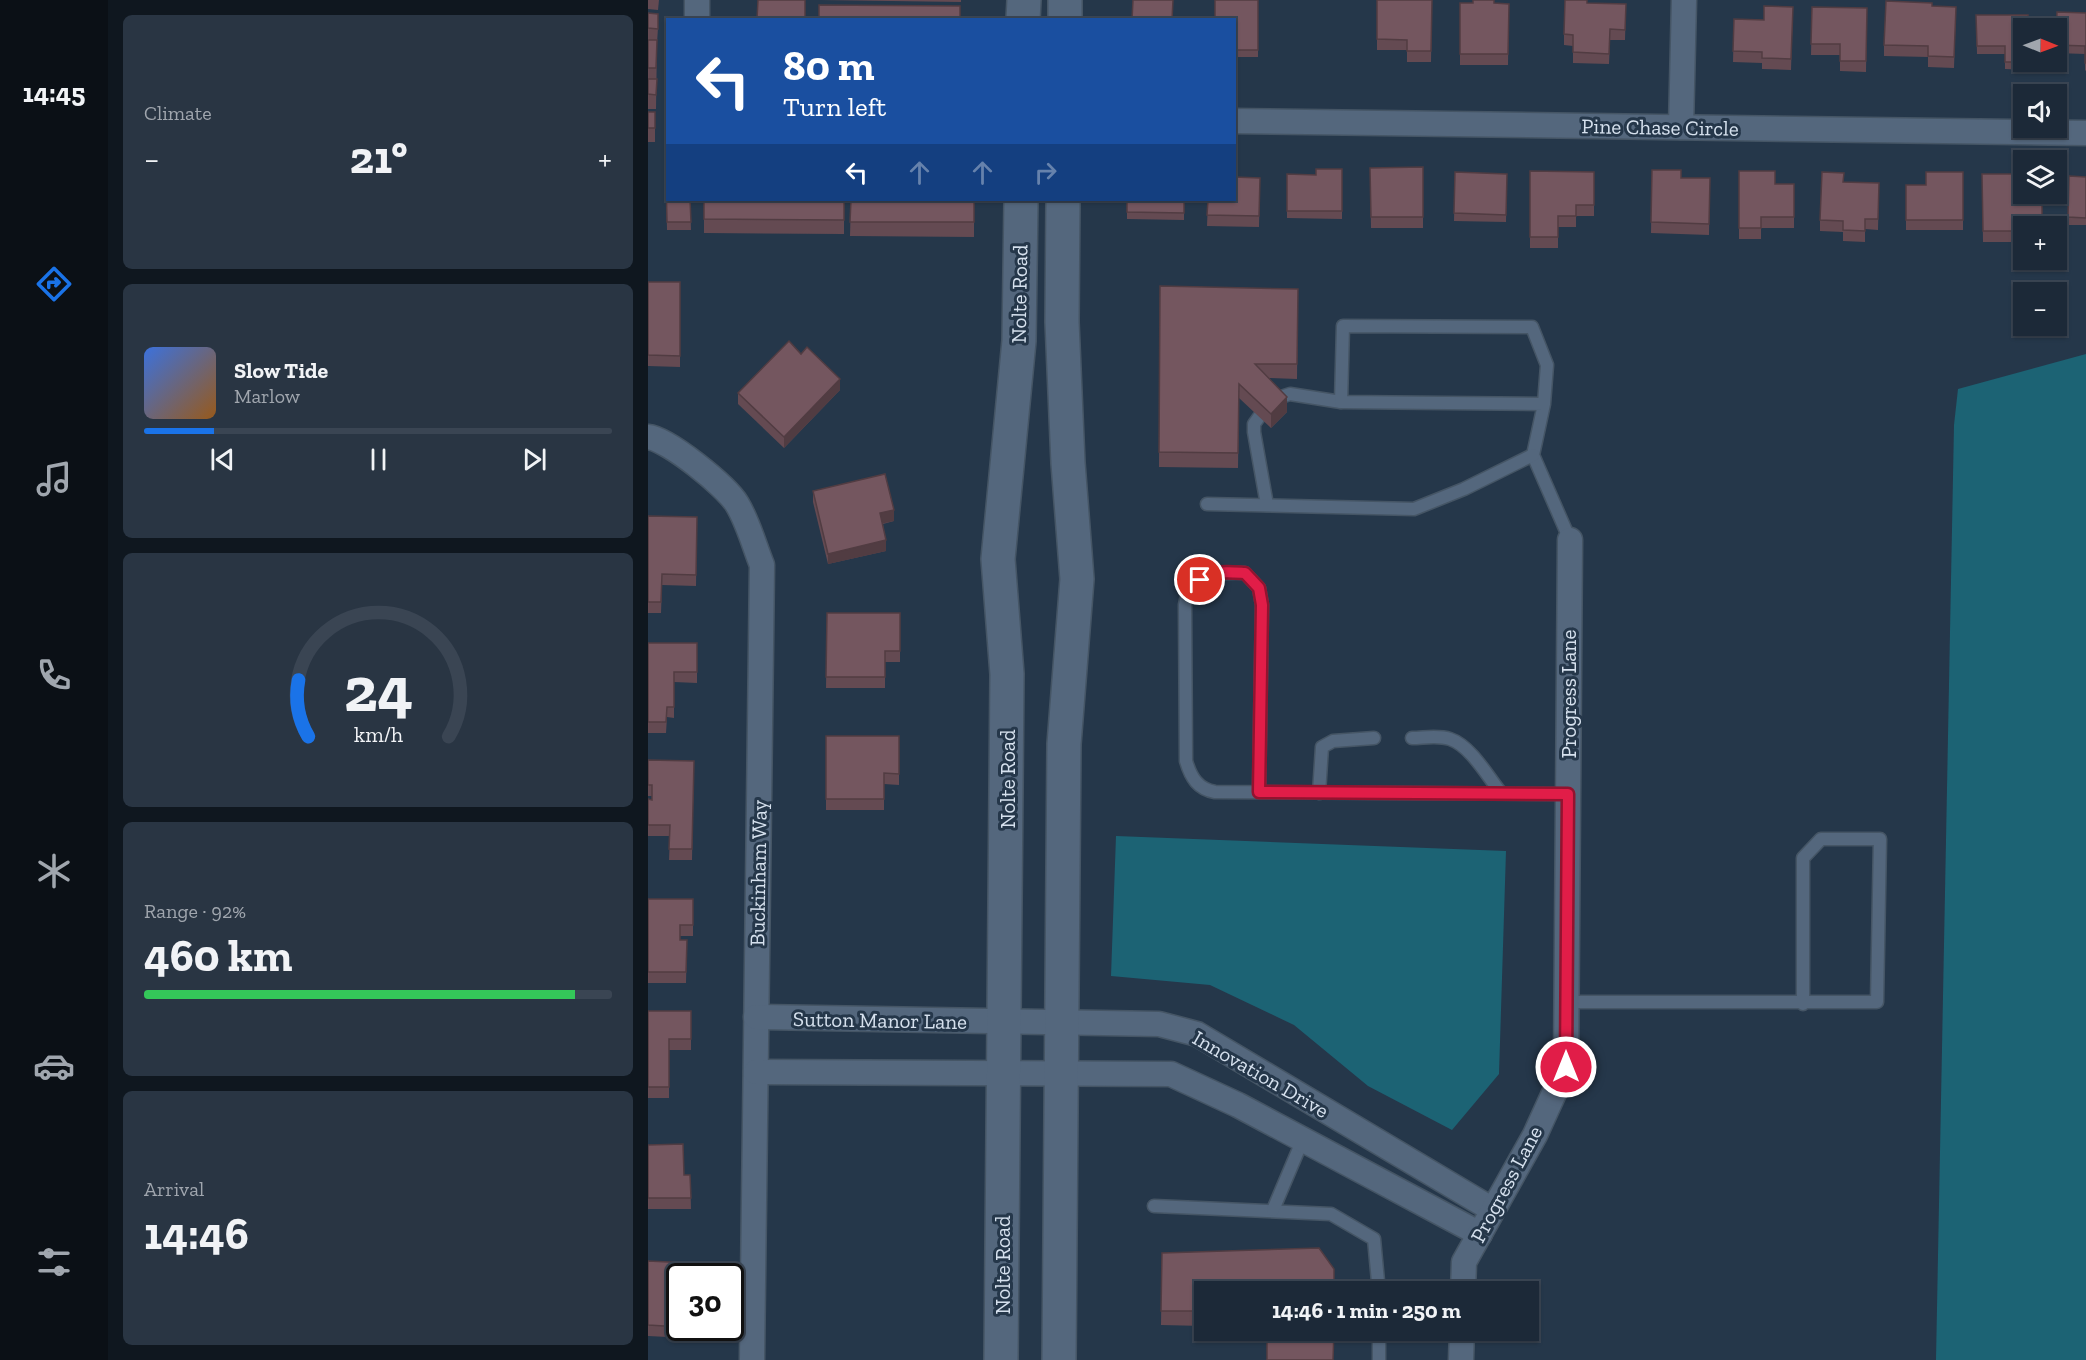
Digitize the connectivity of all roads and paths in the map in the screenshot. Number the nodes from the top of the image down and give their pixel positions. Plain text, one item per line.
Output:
1 (697, 0) edge
2 (1023, 0) edge
3 (1065, 0) edge
4 (1684, 0) edge
5 (697, 18) edge
6 (1023, 18) edge
7 (1065, 18) edge
8 (1236, 122) edge
9 (1682, 127) junction
10 (2086, 133) edge
11 (1021, 201) edge
12 (1063, 201) edge
13 (1275, 399) edge
14 (1341, 402) junction
15 (1544, 404) junction
16 (1259, 417) edge
17 (648, 437) edge
18 (1533, 455) junction
19 (1206, 504) dead end
20 (1267, 506) junction
21 (1570, 540) joint
22 (1374, 738) dead end
23 (1412, 738) dead end
24 (1259, 792) junction
25 (1319, 793) junction
26 (1501, 794) junction
27 (1568, 794) junction
28 (1566, 1002) junction
29 (1803, 1004) junction
30 (756, 1017) junction
31 (1004, 1022) junction
32 (1063, 1024) junction
33 (756, 1072) junction
34 (1003, 1072) junction
35 (1062, 1074) junction
36 (1302, 1139) junction
37 (1154, 1206) dead end
38 (1273, 1210) junction
39 (1493, 1210) junction
40 (1480, 1234) junction
41 (1378, 1281) edge
42 (1463, 1281) edge
43 (1379, 1341) edge
44 (1462, 1341) edge
45 (752, 1360) edge
46 (1001, 1360) edge
47 (1059, 1360) edge
48 (1379, 1360) edge
49 (1461, 1360) edge

1 - 5 street
2 - 6 street
3 - 7 street
4 - 9 street
8 - 9 street, Pine Chase Circle
9 - 10 street, Pine Chase Circle
11 - 31 street, Nolte Road
12 - 32 street, Nolte Road
13 - 14 lane
14 - 15 lane
14 - 15 lane
15 - 18 lane
16 - 20 lane
17 - 30 street, Buckinham Way
18 - 20 lane
18 - 21 lane
19 - 20 lane
21 - 27 street, Progress Lane
22 - 25 lane
23 - 26 lane
24 - 24 lane
24 - 25 lane
25 - 26 lane
26 - 27 lane
27 - 28 street, Progress Lane
28 - 29 lane
28 - 39 street, Progress Lane
29 - 29 lane
30 - 31 street, Sutton Manor Lane
30 - 33 street, Buckinham Way
31 - 32 street, Innovation Drive
31 - 34 street, Nolte Road
32 - 35 street, Nolte Road
32 - 39 street, Innovation Drive
33 - 34 street
33 - 45 street, Buckinham Way
34 - 35 street, Innovation Drive
34 - 46 street, Nolte Road
35 - 36 street, Innovation Drive
35 - 47 street, Nolte Road
36 - 38 lane
36 - 40 street, Innovation Drive
37 - 38 lane
38 - 41 lane
39 - 40 street, Progress Lane
40 - 42 street, Progress Lane
43 - 48 lane
44 - 49 street

